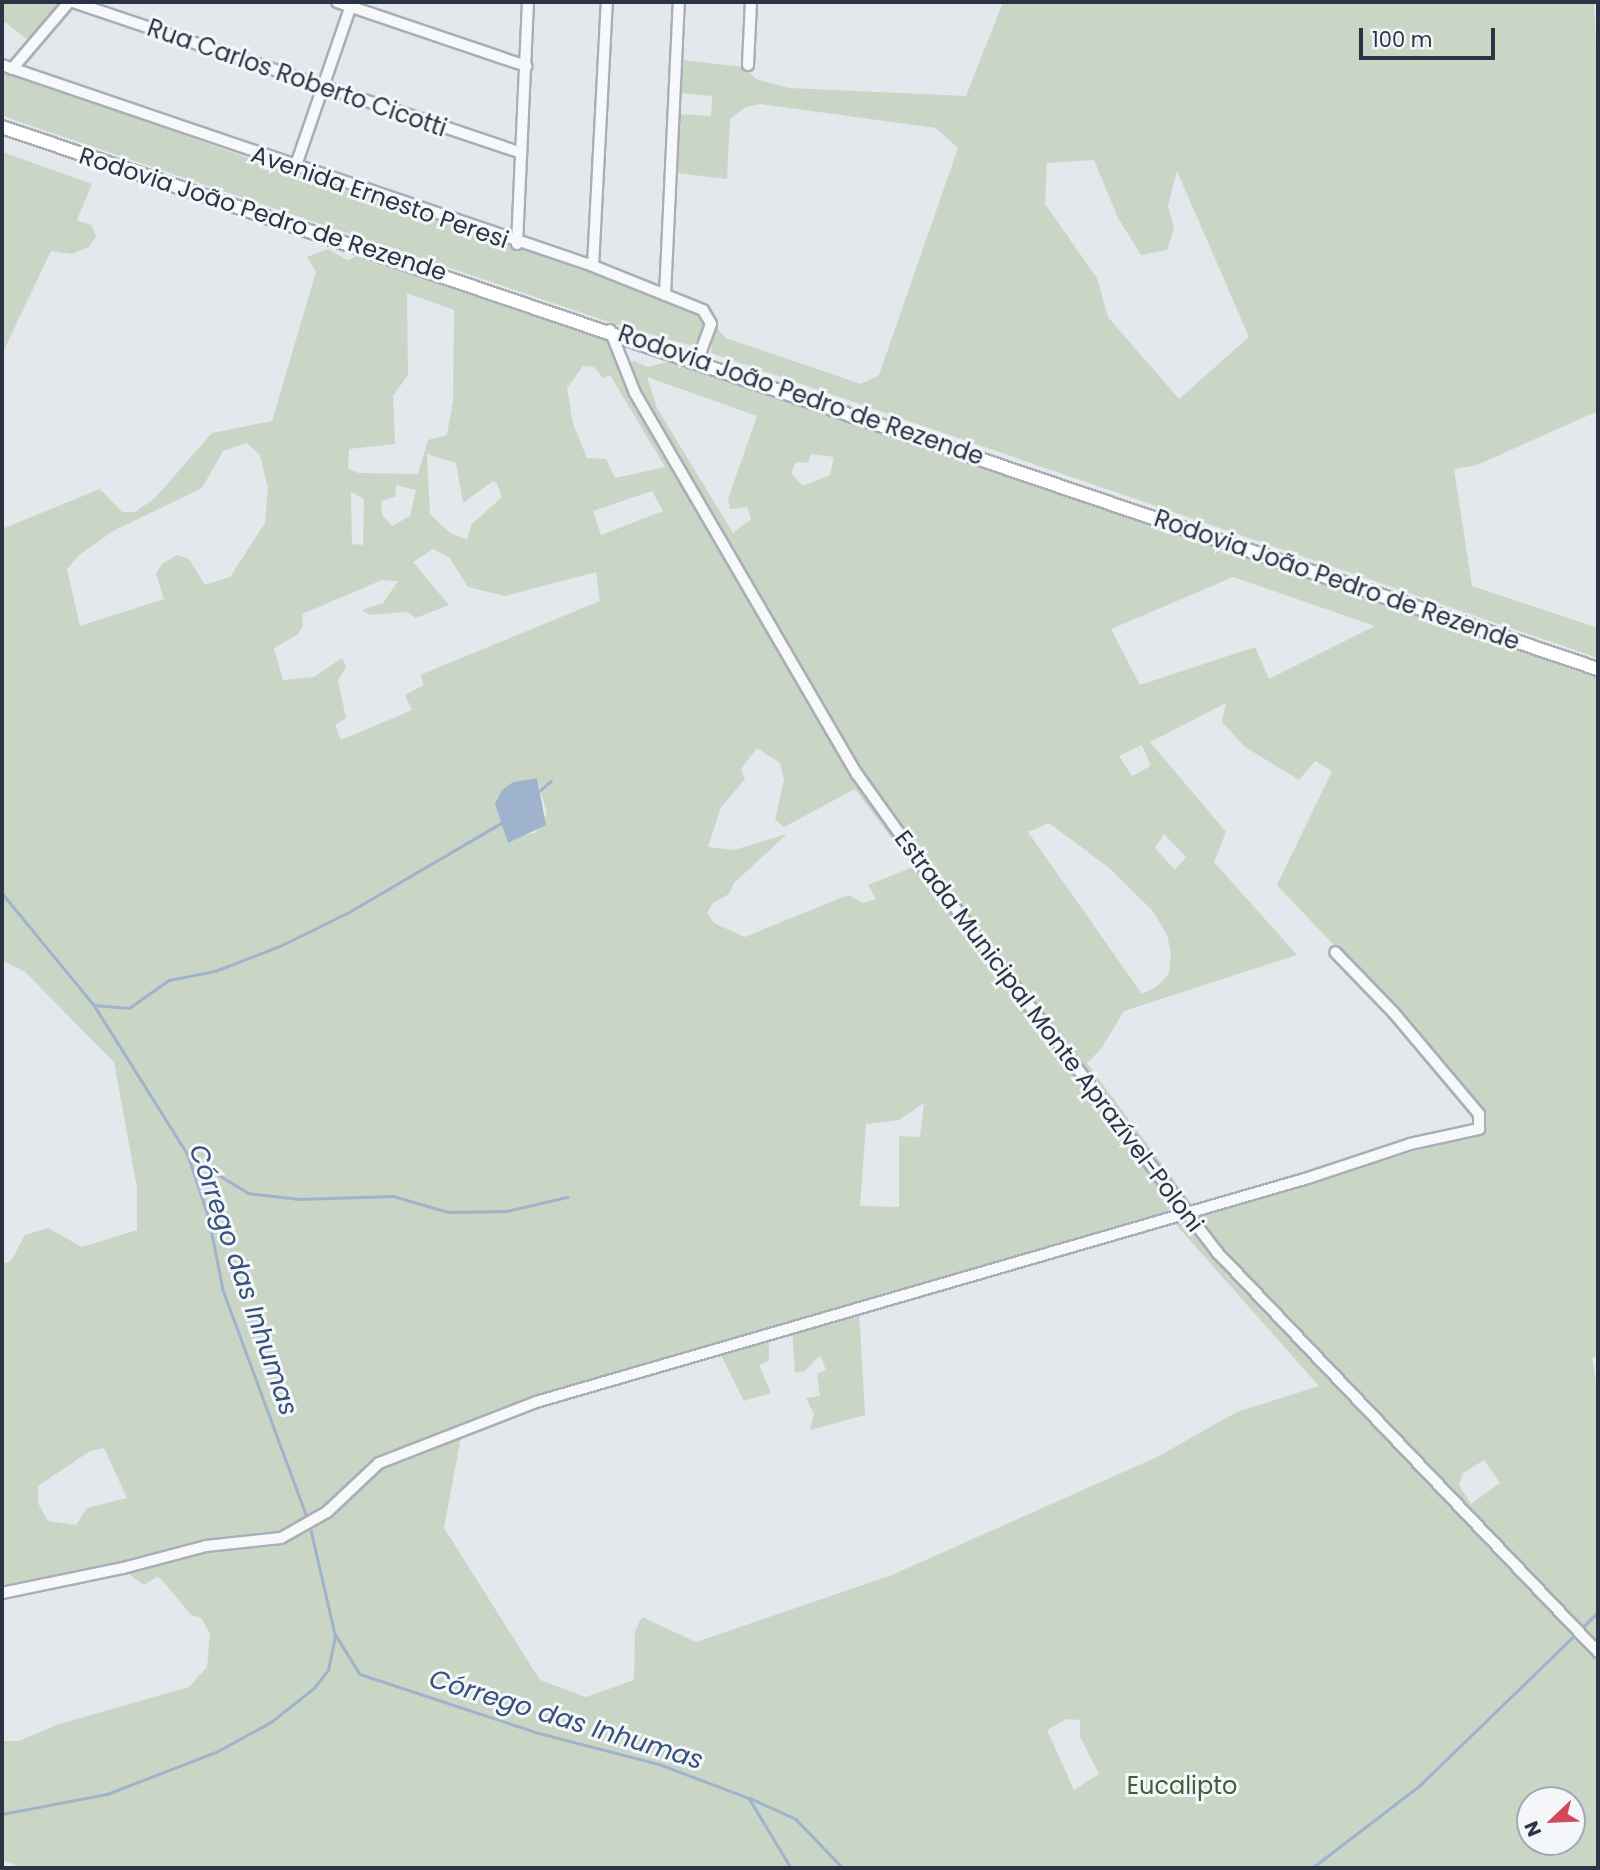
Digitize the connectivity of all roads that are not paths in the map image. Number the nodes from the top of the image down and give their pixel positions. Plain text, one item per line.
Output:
1 (71, 2) edge
2 (337, 2) edge
3 (528, 2) edge
4 (607, 2) edge
5 (679, 2) edge
6 (751, 2) edge
7 (352, 4) edge
8 (526, 65) junction
9 (748, 65) dead end
10 (7, 67) edge
11 (323, 89) junction
12 (2, 127) edge
13 (521, 153) junction
14 (295, 168) junction
15 (517, 244) junction
16 (593, 267) junction
17 (665, 295) junction
18 (610, 330) junction
19 (697, 362) junction
20 (1598, 668) edge
21 (1335, 952) dead end
22 (1183, 1212) junction
23 (2, 1593) edge
24 (1598, 1652) edge

1 - 10 street
1 - 11 street, Rua Carlos Roberto Cicotti
2 - 7 street
3 - 8 street
4 - 16 street
5 - 17 street
6 - 9 street
7 - 8 street
7 - 11 street
8 - 13 street
10 - 14 street, Avenida Ernesto Peresi
11 - 13 street, Rua Carlos Roberto Cicotti
11 - 14 street
12 - 18 main road, Rodovia João Pedro de Rezende
13 - 15 street
14 - 15 street, Avenida Ernesto Peresi
15 - 16 street, Avenida Ernesto Peresi
16 - 17 street, Avenida Ernesto Peresi
17 - 19 street, Avenida Ernesto Peresi
18 - 19 main road, Rodovia João Pedro de Rezende
18 - 22 street, Estrada Municipal Monte Aprazível-Poloni
19 - 20 main road, Rodovia João Pedro de Rezende
21 - 22 street
22 - 23 street
22 - 24 street, Estrada Municipal Monte Aprazível-Poloni

